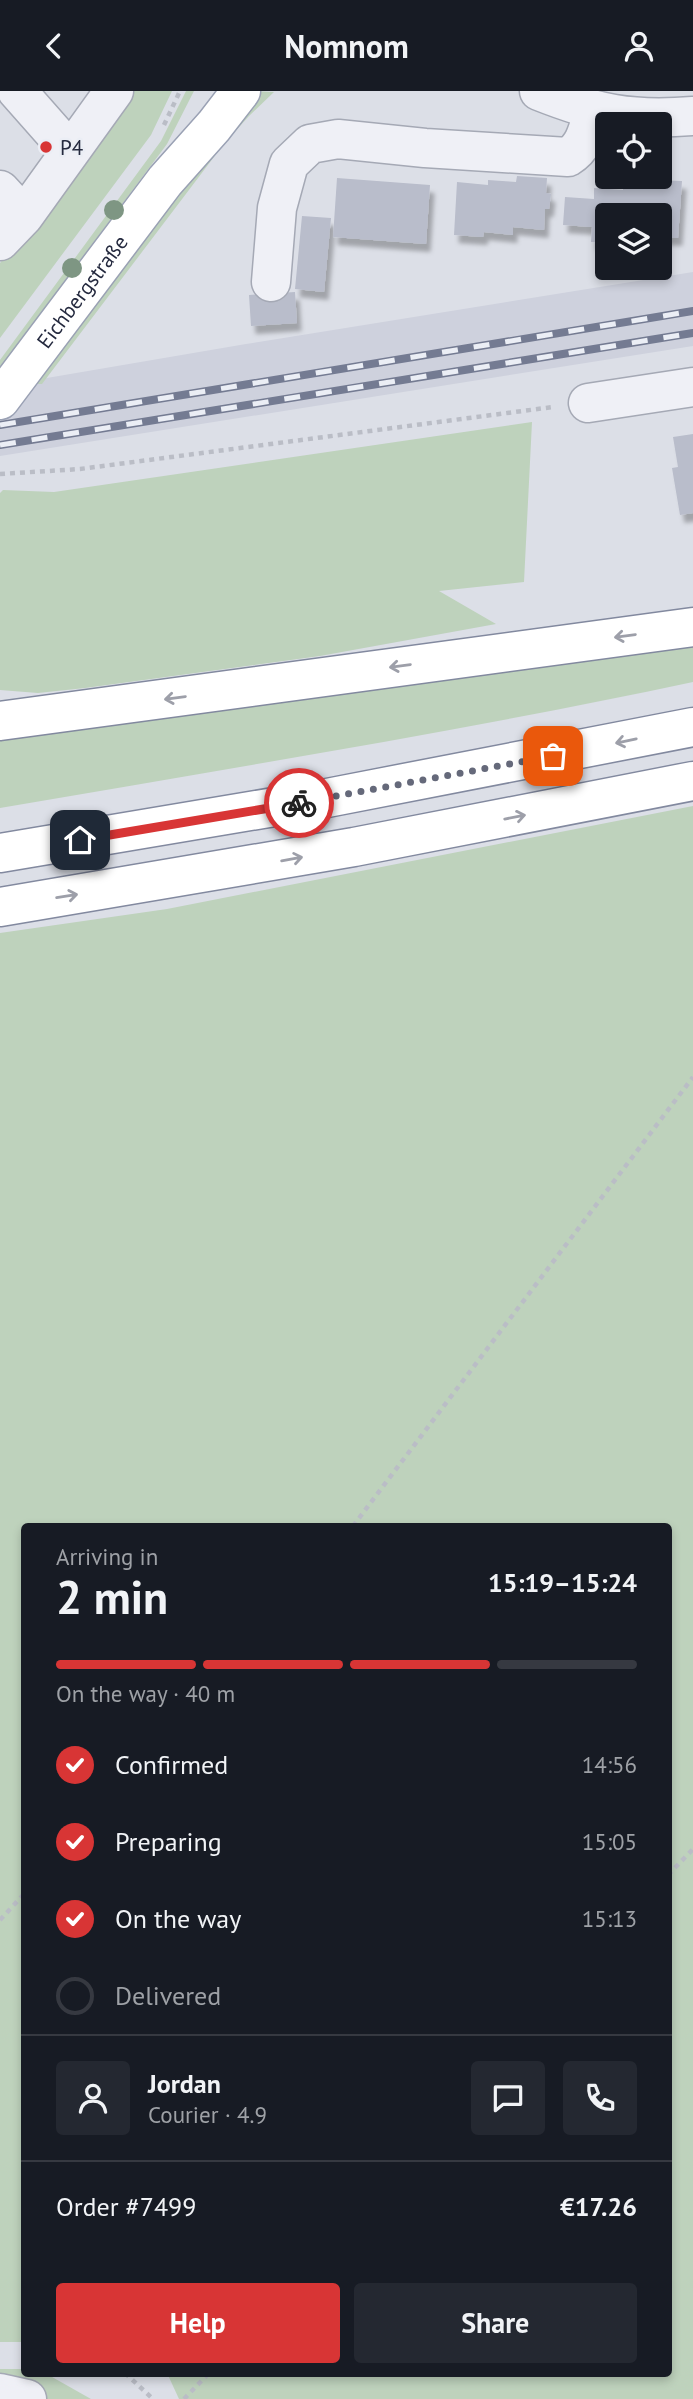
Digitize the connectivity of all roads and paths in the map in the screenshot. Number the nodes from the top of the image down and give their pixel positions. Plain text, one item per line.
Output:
1 (17, 91) edge
2 (114, 91) edge
3 (206, 91) edge
4 (241, 91) edge
5 (539, 91) edge
6 (593, 111) junction
7 (693, 116) edge
8 (70, 151) junction
9 (165, 181) junction
10 (8, 215) edge
11 (271, 282) dead end
12 (693, 387) edge
13 (4, 394) edge
14 (588, 403) joint
15 (0, 474) edge
16 (693, 627) edge
17 (0, 708) edge
18 (48, 715) junction
19 (0, 721) edge
20 (693, 727) edge
21 (693, 781) edge
22 (0, 853) edge
23 (0, 907) edge
24 (693, 1077) edge
25 (355, 1523) edge
26 (693, 1849) edge
27 (672, 1871) edge
28 (21, 1897) edge
29 (0, 1920) edge
30 (129, 2377) edge
31 (205, 2377) edge
32 (0, 2393) edge
33 (27, 2399) edge
34 (153, 2399) edge
35 (184, 2399) edge

1 - 8 street
2 - 8 street
3 - 9 main road, Eichbergstraße
4 - 9 main road, Eichbergstraße
5 - 6 street
6 - 7 street
6 - 11 street
8 - 10 street
9 - 13 main road, Eichbergstraße
12 - 14 street
14 - 15 path
16 -> 18 main road
17 - 18 main road
18 - 19 main road
20 -> 22 main road
23 -> 21 main road
24 - 25 path
26 - 27 path
28 - 29 path
30 - 34 path
31 - 35 path
32 - 33 street

